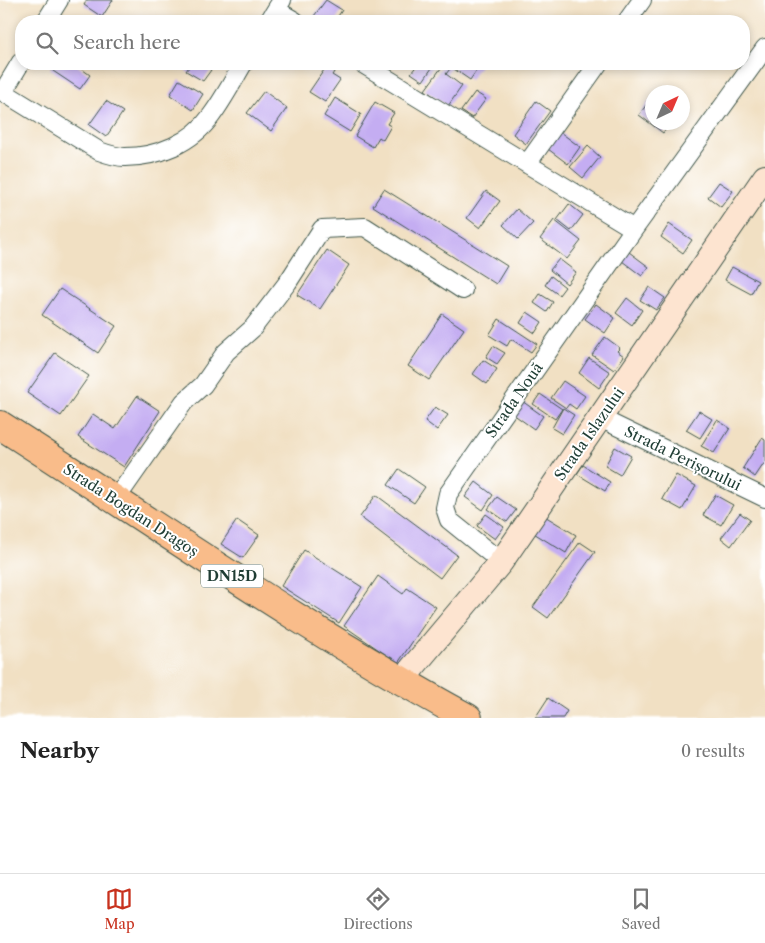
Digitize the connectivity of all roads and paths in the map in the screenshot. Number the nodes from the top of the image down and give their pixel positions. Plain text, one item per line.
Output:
1 (58, 0) edge
2 (642, 0) edge
3 (49, 15) edge
4 (631, 15) edge
5 (765, 48) edge
6 (750, 69) edge
7 (15, 70) edge
8 (239, 70) edge
9 (374, 70) edge
10 (594, 70) edge
11 (749, 70) edge
12 (1, 91) edge
13 (527, 164) junction
14 (765, 177) edge
15 (634, 229) junction
16 (463, 290) dead end
17 (600, 418) junction
18 (0, 425) edge
19 (765, 498) edge
20 (116, 499) junction
21 (501, 562) junction
22 (404, 683) junction
23 (468, 718) edge

1 - 3 street
2 - 4 street
5 - 6 street, Strada Nouă
7 - 12 street
8 - 12 street
9 - 13 street
10 - 13 street
11 - 15 street, Strada Nouă
13 - 15 street
14 - 17 street, Strada Islazului
15 - 21 street, Strada Nouă
16 - 20 street
17 - 19 street, Strada Perișorului
17 - 21 street, Strada Islazului
18 - 20 main road, Strada Bogdan Dragoș / DN15D
20 - 22 main road, Strada Bogdan Dragoș / DN15D
21 - 22 street, Strada Islazului
22 - 23 main road, Strada Bogdan Dragoș / DN15D

